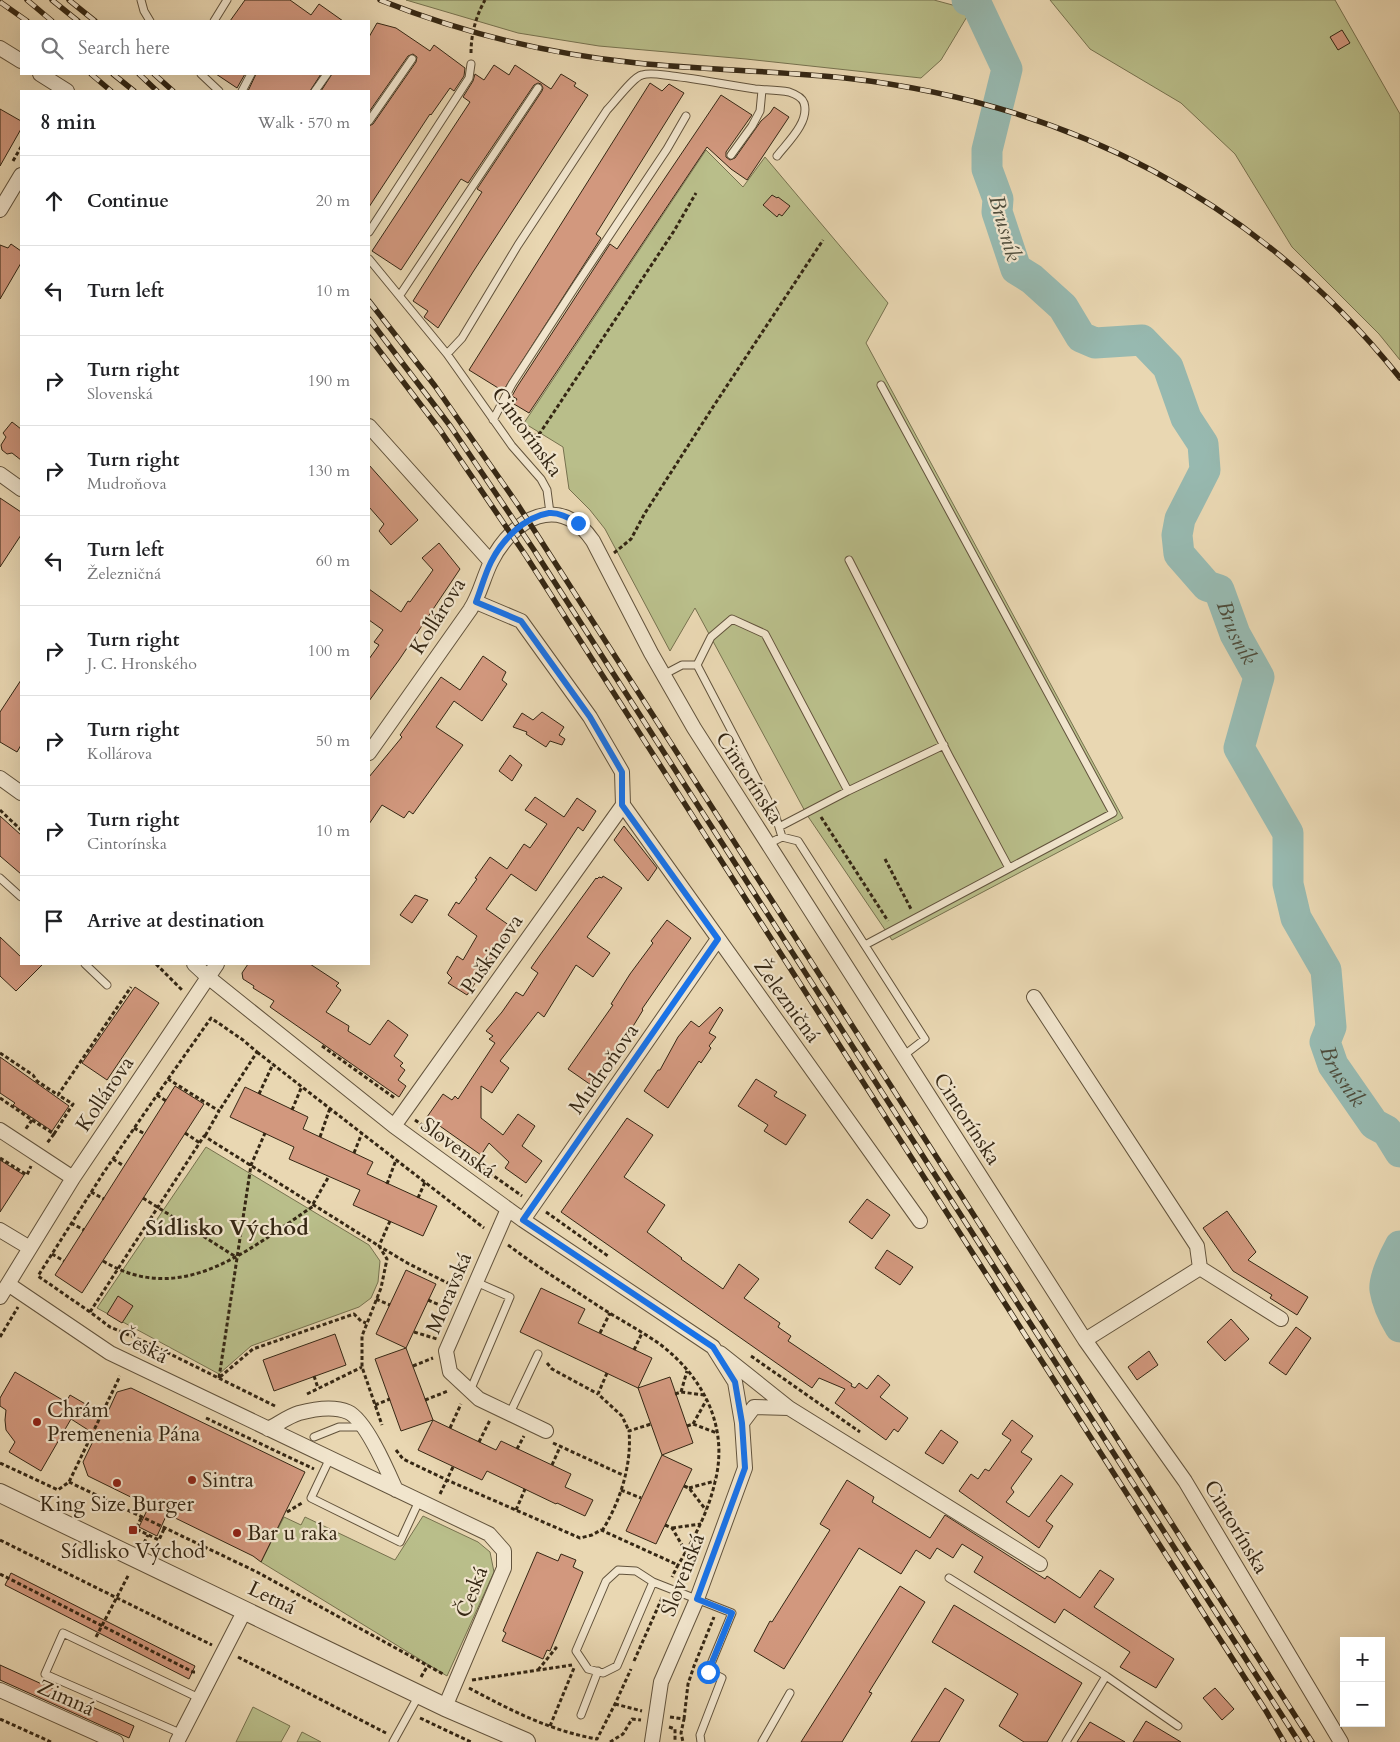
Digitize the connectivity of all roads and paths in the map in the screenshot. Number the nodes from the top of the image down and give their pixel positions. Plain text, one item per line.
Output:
1 (141, 0) edge
2 (227, 0) edge
3 (485, 0) edge
4 (150, 20) edge
5 (215, 20) edge
6 (0, 48) edge
7 (412, 59) dead end
8 (20, 61) edge
9 (471, 64) joint
10 (42, 75) edge
11 (202, 75) edge
12 (250, 75) edge
13 (326, 75) edge
14 (538, 88) dead end
15 (66, 90) edge
16 (217, 90) edge
17 (243, 90) edge
18 (316, 90) edge
19 (762, 90) junction
20 (686, 116) dead end
21 (370, 120) edge
22 (731, 155) dead end
23 (777, 156) dead end
24 (20, 177) edge
25 (696, 193) dead end
26 (0, 210) edge
27 (370, 230) edge
28 (823, 240) dead end
29 (370, 260) edge
30 (400, 295) junction
31 (447, 354) junction
32 (881, 385) dead end
33 (500, 408) junction
34 (493, 420) junction
35 (370, 427) edge
36 (0, 474) edge
37 (20, 488) edge
38 (550, 513) junction
39 (603, 560) junction
40 (849, 560) dead end
41 (491, 562) junction
42 (476, 602) junction
43 (697, 665) junction
44 (663, 675) junction
45 (373, 737) edge
46 (944, 745) junction
47 (0, 778) edge
48 (20, 788) edge
49 (848, 792) junction
50 (622, 805) junction
51 (816, 808) junction
52 (0, 810) edge
53 (779, 828) junction
54 (20, 829) edge
55 (782, 837) junction
56 (768, 844) junction
57 (885, 859) dead end
58 (1009, 868) junction
59 (0, 878) edge
60 (20, 897) edge
61 (916, 918) junction
62 (893, 930) junction
63 (718, 939) junction
64 (865, 945) junction
65 (86, 965) edge
66 (157, 965) edge
67 (195, 965) edge
68 (217, 965) edge
69 (208, 977) junction
70 (107, 985) dead end
71 (131, 987) dead end
72 (182, 991) dead end
73 (1034, 997) dead end
74 (317, 1042) dead end
75 (257, 1052) junction
76 (0, 1054) edge
77 (903, 1056) junction
78 (273, 1064) junction
79 (168, 1079) junction
80 (302, 1086) junction
81 (259, 1094) dead end
82 (58, 1095) junction
83 (156, 1095) junction
84 (0, 1098) edge
85 (166, 1101) dead end
86 (330, 1108) junction
87 (292, 1110) dead end
88 (218, 1111) junction
89 (404, 1112) junction
90 (394, 1126) junction
91 (134, 1128) junction
92 (0, 1130) edge
93 (185, 1133) dead end
94 (265, 1133) dead end
95 (362, 1133) junction
96 (54, 1134) dead end
97 (145, 1134) dead end
98 (204, 1136) dead end
99 (320, 1137) dead end
100 (17, 1141) junction
101 (200, 1143) dead end
102 (354, 1153) dead end
103 (113, 1159) junction
104 (396, 1160) junction
105 (124, 1166) dead end
106 (330, 1176) dead end
107 (73, 1178) junction
108 (425, 1182) junction
109 (387, 1184) dead end
110 (91, 1192) junction
111 (143, 1198) dead end
112 (418, 1198) dead end
113 (104, 1199) dead end
114 (534, 1205) junction
115 (508, 1209) junction
116 (523, 1220) junction
117 (390, 1221) dead end
118 (920, 1221) dead end
119 (71, 1223) junction
120 (0, 1230) edge
121 (84, 1230) dead end
122 (490, 1232) junction
123 (481, 1237) dead end
124 (30, 1248) junction
125 (52, 1254) junction
126 (237, 1257) junction
127 (64, 1261) dead end
128 (103, 1261) dead end
129 (615, 1261) dead end
130 (1200, 1268) junction
131 (469, 1281) junction
132 (8, 1284) junction
133 (0, 1297) edge
134 (376, 1299) dead end
135 (428, 1300) dead end
136 (390, 1305) dead end
137 (450, 1310) dead end
138 (90, 1312) dead end
139 (610, 1313) junction
140 (1280, 1319) dead end
141 (366, 1323) dead end
142 (414, 1332) dead end
143 (600, 1333) dead end
144 (642, 1334) junction
145 (437, 1340) dead end
146 (1085, 1340) junction
147 (713, 1347) junction
148 (634, 1350) dead end
149 (745, 1351) dead end
150 (538, 1354) joint
151 (435, 1358) dead end
152 (413, 1366) dead end
153 (688, 1371) junction
154 (607, 1373) dead end
155 (314, 1376) dead end
156 (128, 1380) dead end
157 (318, 1388) dead end
158 (451, 1390) dead end
159 (681, 1392) junction
160 (598, 1394) junction
161 (676, 1394) dead end
162 (467, 1395) junction
163 (706, 1396) junction
164 (390, 1399) dead end
165 (425, 1400) dead end
166 (375, 1405) dead end
167 (789, 1408) junction
168 (510, 1413) junction
169 (493, 1416) dead end
170 (204, 1417) dead end
171 (742, 1423) junction
172 (651, 1424) dead end
173 (693, 1424) junction
174 (687, 1426) dead end
175 (363, 1427) junction
176 (450, 1428) dead end
177 (268, 1429) junction
178 (546, 1431) dead end
179 (629, 1432) junction
180 (717, 1433) junction
181 (866, 1436) dead end
182 (314, 1437) dead end
183 (521, 1441) dead end
184 (480, 1442) dead end
185 (560, 1447) dead end
186 (517, 1449) dead end
187 (330, 1458) junction
188 (0, 1463) edge
189 (552, 1465) dead end
190 (453, 1466) dead end
191 (322, 1474) junction
192 (716, 1481) junction
193 (69, 1482) junction
194 (684, 1486) dead end
195 (689, 1488) junction
196 (525, 1489) dead end
197 (396, 1490) junction
198 (621, 1490) junction
199 (0, 1493) edge
200 (641, 1498) dead end
201 (419, 1501) junction
202 (434, 1508) junction
203 (516, 1510) dead end
204 (706, 1510) junction
205 (141, 1518) junction
206 (700, 1524) junction
207 (665, 1525) dead end
208 (672, 1528) junction
209 (164, 1529) junction
210 (602, 1530) dead end
211 (148, 1535) junction
212 (0, 1540) edge
213 (686, 1552) junction
214 (137, 1559) junction
215 (1040, 1564) dead end
216 (678, 1565) dead end
217 (257, 1572) dead end
218 (0, 1574) edge
219 (949, 1578) dead end
220 (653, 1582) junction
221 (118, 1598) junction
222 (697, 1599) junction
223 (245, 1610) junction
224 (102, 1627) junction
225 (91, 1646) junction
226 (552, 1647) dead end
227 (224, 1650) junction
228 (203, 1671) dead end
229 (538, 1671) junction
230 (598, 1671) junction
231 (1106, 1676) junction
232 (456, 1682) junction
233 (0, 1690) edge
234 (790, 1693) dead end
235 (419, 1694) junction
236 (199, 1698) junction
237 (445, 1707) junction
238 (409, 1713) junction
239 (581, 1715) dead end
240 (0, 1719) edge
241 (550, 1726) dead end
242 (1178, 1726) dead end
243 (178, 1738) edge
244 (588, 1738) dead end
245 (394, 1740) edge
246 (51, 1742) edge
247 (116, 1742) edge
248 (471, 1742) edge
249 (526, 1742) edge
250 (586, 1742) edge
251 (652, 1742) edge
252 (701, 1742) edge
253 (762, 1742) edge
254 (1066, 1742) edge
255 (1341, 1742) edge

1 - 4 lane
2 - 5 lane
3 - 9 path
6 - 8 street
7 - 21 lane
9 - 27 lane
10 - 15 street
11 - 16 lane
12 - 17 lane
13 - 18 lane
14 - 30 lane
19 - 22 lane
19 - 23 lane
19 - 31 lane
20 - 33 lane
24 - 26 street
25 - 33 path
28 - 39 path
29 - 30 lane, Cintorínska
30 - 31 lane, Cintorínska
31 - 34 lane, Cintorínska
32 - 58 lane
33 - 34 lane
34 - 38 lane, Cintorínska
35 - 41 street
36 - 37 street
38 - 39 street, Cintorínska
38 - 41 street, Kollárova
39 - 44 street, Cintorínska
40 - 46 lane
41 - 42 street, Kollárova
42 - 45 street, Kollárova
42 - 50 street
43 - 44 lane
43 - 49 lane
43 - 53 lane
44 - 56 street, Cintorínska
46 - 49 lane
46 - 58 lane
47 - 48 street
49 - 51 lane
50 - 63 street, Železničná
50 - 89 street, Puškinova
51 - 53 lane
51 - 62 path
52 - 54 path
53 - 55 lane
55 - 56 lane
55 - 64 lane
56 - 77 street, Cintorínska
57 - 61 path
58 - 61 lane
59 - 60 lane
61 - 62 lane
62 - 64 lane
63 - 114 street, Mudroňova
63 - 118 street, Železničná
64 - 77 lane
65 - 70 lane
66 - 72 path
67 - 69 street, Slovenská
68 - 69 street, Kollárova
69 - 90 street, Slovenská
69 - 107 street, Kollárova
71 - 82 path
73 - 130 street
74 - 89 path
75 - 78 path
75 - 79 path
75 - 88 path
76 - 82 path
77 - 146 street, Cintorínska
78 - 80 path
78 - 81 path
79 - 83 path
79 - 88 path
80 - 86 path
80 - 87 path
82 - 96 path
83 - 85 path
83 - 91 path
84 - 100 path
86 - 95 path
86 - 99 path
88 - 98 path
89 - 90 street, Puškinova
89 - 114 path
90 - 115 street, Slovenská
91 - 97 path
91 - 103 path
92 - 100 street
93 - 101 path
94 - 126 path
95 - 102 path
95 - 104 path
100 - 107 street
103 - 105 path
103 - 110 path
104 - 108 path
104 - 109 path
106 - 126 path
107 - 124 street, Kollárova
108 - 112 path
108 - 122 path
110 - 113 path
110 - 119 path
111 - 126 path
114 - 116 street, Mudroňova
114 - 129 path
115 - 116 street, Slovenská
115 - 122 street, Moravská
116 - 147 street, Slovenská
117 - 131 path
119 - 121 path
119 - 125 path
120 - 124 street
122 - 123 path
122 - 131 street, Moravská
122 - 139 path
124 - 132 street, Kollárova
125 - 127 path
125 - 138 path
126 - 128 path
126 - 141 path
130 - 140 street
130 - 146 street
131 - 162 street, Moravská
131 - 162 lane
132 - 133 street, Kollárova
132 - 177 street, Česká
134 - 136 path
135 - 137 path
139 - 143 path
139 - 144 path
142 - 145 path
144 - 148 path
144 - 153 path
146 - 255 street, Cintorínska
147 - 167 street, Slovenská
147 - 171 street, Slovenská
149 - 181 path
150 - 160 path
150 - 168 lane
151 - 152 path
153 - 159 path
153 - 163 path
154 - 160 path
155 - 157 path
156 - 193 path
158 - 165 path
159 - 161 path
159 - 163 path
160 - 179 path
162 - 168 street, Moravská
162 - 176 path
163 - 173 path
163 - 180 path
164 - 166 path
167 - 171 street
167 - 215 street, Slovenská
168 - 178 street, Moravská
169 - 184 path
170 - 191 path
171 - 222 street, Slovenská
172 - 179 path
173 - 174 path
173 - 180 path
175 - 177 street
175 - 182 lane
175 - 197 street
177 - 187 street, Česká
179 - 198 path
180 - 192 path
183 - 186 path
185 - 189 path
187 - 191 lane
187 - 197 street, Česká
188 - 193 path
190 - 202 path
191 - 201 lane
192 - 195 path
192 - 204 path
193 - 205 path
194 - 195 path
195 - 204 path
196 - 203 path
197 - 201 street, Česká
198 - 200 path
198 - 210 path
199 - 214 street, Letná
201 - 202 street, Česká
202 - 232 street, Česká
204 - 206 path
205 - 209 path
205 - 211 path
206 - 208 path
206 - 213 path
207 - 208 path
208 - 213 path
209 - 211 path
209 - 217 path
211 - 214 path
212 - 221 path
213 - 216 path
214 - 221 path
214 - 223 street, Letná
218 - 224 path
219 - 231 lane
220 - 222 lane
220 - 230 lane
220 - 230 lane
221 - 224 path
221 - 227 path
222 - 251 street, Slovenská
222 - 252 lane
223 - 227 street
223 - 235 street, Letná
224 - 225 path
224 - 228 path
225 - 236 lane
225 - 243 lane
226 - 229 path
227 - 236 street
227 - 245 path
229 - 232 path
229 - 241 path
230 - 239 lane
231 - 242 lane
231 - 254 lane
232 - 237 street, Česká
233 - 247 street, Zimná
234 - 253 lane
235 - 237 street, Letná
235 - 238 lane
236 - 243 street
237 - 249 street, Letná
238 - 245 lane
238 - 248 path
240 - 246 path
244 - 250 path

